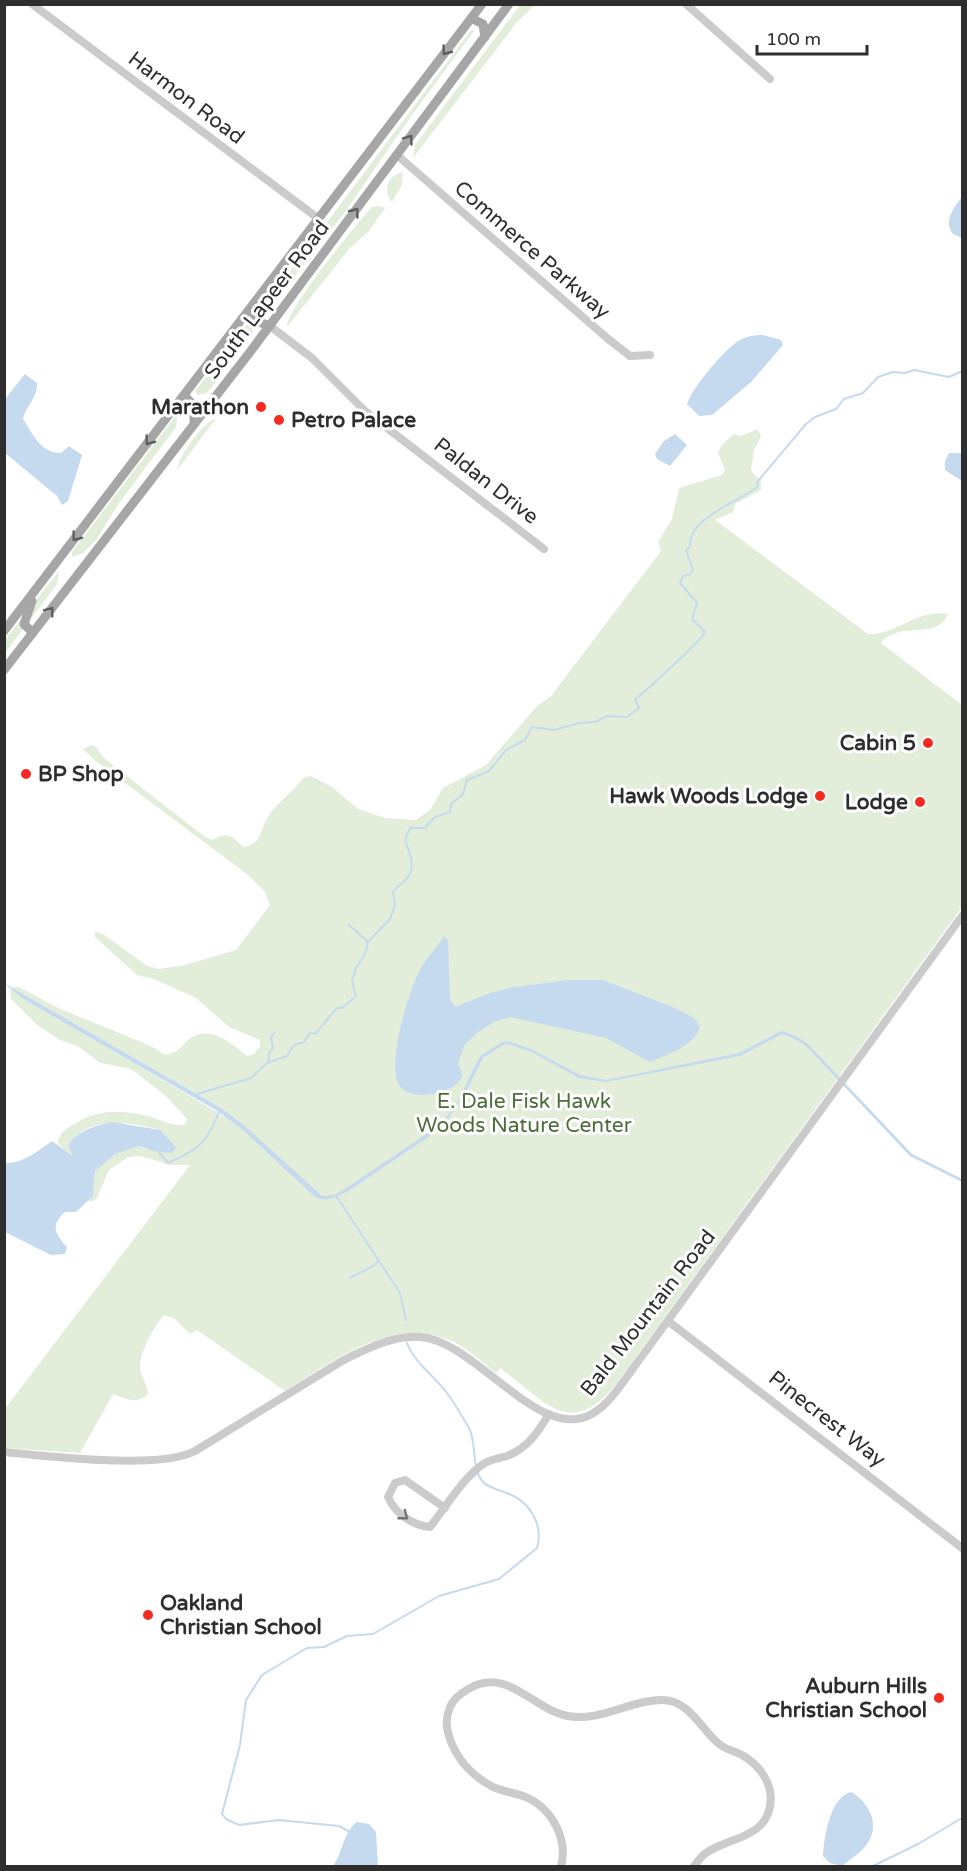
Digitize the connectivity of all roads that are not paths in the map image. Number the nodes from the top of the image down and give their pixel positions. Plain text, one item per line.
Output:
1 (32, 4) edge
2 (482, 4) edge
3 (509, 4) edge
4 (686, 4) edge
5 (471, 18) junction
6 (485, 37) junction
7 (770, 79) dead end
8 (397, 155) junction
9 (319, 219) junction
10 (252, 306) junction
11 (270, 326) junction
12 (650, 355) dead end
13 (184, 395) junction
14 (194, 426) junction
15 (544, 549) dead end
16 (38, 588) junction
17 (4, 631) edge
18 (33, 633) junction
19 (4, 670) edge
20 (963, 916) edge
21 (668, 1321) junction
22 (549, 1414) junction
23 (4, 1452) edge
24 (445, 1508) junction
25 (963, 1548) edge
26 (561, 1866) edge
27 (694, 1866) edge

1 - 9 street, Harmon Road
2 - 5 main road, South Lapeer Road
3 - 6 main road, South Lapeer Road
4 - 7 street
5 - 6 main road
5 -> 9 main road, South Lapeer Road
8 -> 6 main road, South Lapeer Road
11 -> 8 main road, South Lapeer Road
8 - 12 street, Commerce Parkway
9 - 10 main road, South Lapeer Road
10 - 11 main road
10 - 13 main road, South Lapeer Road
11 - 14 main road, South Lapeer Road
11 - 15 street, Paldan Drive
13 - 14 main road
13 -> 16 main road, South Lapeer Road
18 -> 14 main road, South Lapeer Road
16 - 17 main road, South Lapeer Road
16 - 18 main road
18 - 19 main road, South Lapeer Road
20 - 21 street, Bald Mountain Road
21 - 22 street, Bald Mountain Road
21 - 25 street, Pinecrest Way
22 - 23 street, Bald Mountain Road
22 - 24 street
24 -> 24 street
26 - 27 street

